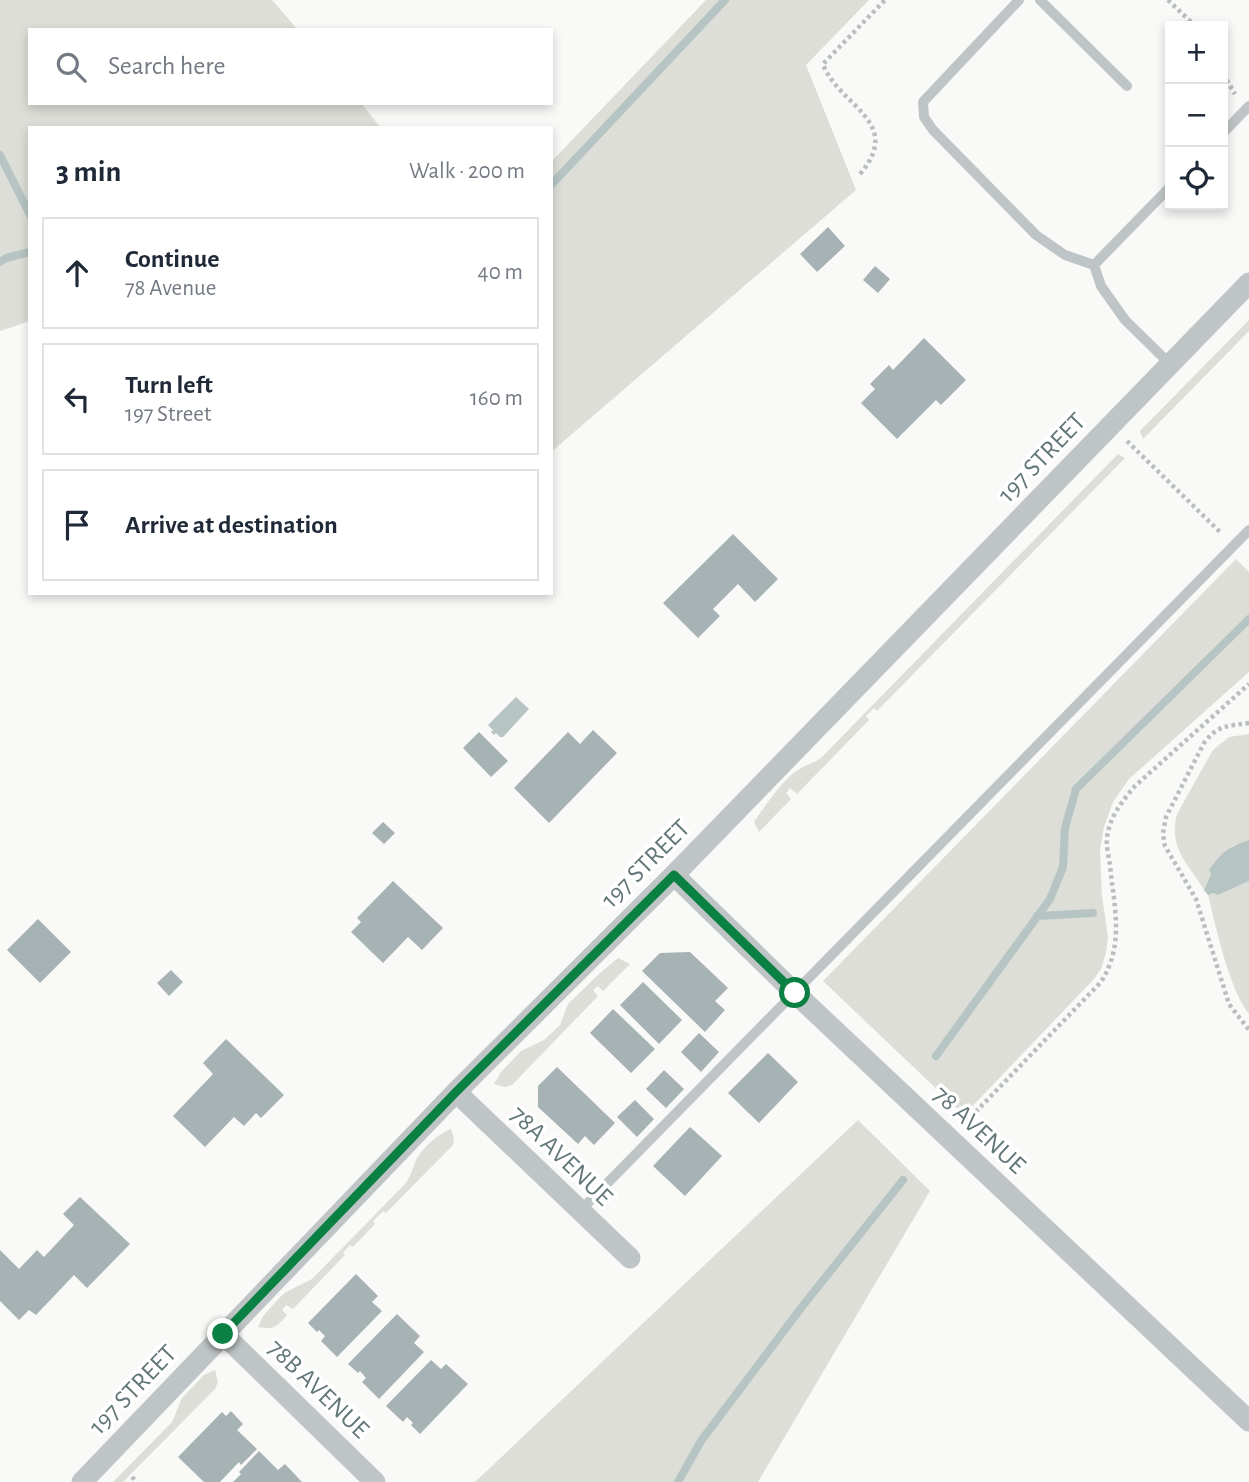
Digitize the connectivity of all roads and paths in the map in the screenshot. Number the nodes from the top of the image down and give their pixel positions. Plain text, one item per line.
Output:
1 (885, 0) edge
2 (1019, 0) edge
3 (1040, 0) edge
4 (1168, 0) edge
5 (1190, 21) edge
6 (1127, 86) dead end
7 (1249, 106) edge
8 (1228, 128) edge
9 (860, 174) dead end
10 (1165, 192) edge
11 (1094, 265) junction
12 (1249, 283) edge
13 (1171, 365) junction
14 (1112, 425) junction
15 (1249, 530) edge
16 (1234, 545) junction
17 (1249, 684) edge
18 (1249, 723) edge
19 (1201, 727) junction
20 (1209, 736) junction
21 (674, 875) junction
22 (795, 993) junction
23 (1249, 1030) edge
24 (456, 1092) junction
25 (967, 1122) dead end
26 (581, 1210) junction
27 (630, 1258) dead end
28 (223, 1334) junction
29 (1249, 1421) edge
30 (132, 1477) dead end
31 (82, 1482) edge
32 (137, 1482) edge
33 (375, 1482) edge

1 - 9 path
2 - 11 lane
3 - 6 lane
4 - 5 path
7 - 8 lane
10 - 11 lane
11 - 13 lane
12 - 13 street, 197 STREET
13 - 14 street, 197 STREET
14 - 16 path
14 - 21 street, 197 STREET
15 - 16 lane
16 - 22 lane
17 - 19 path
18 - 20 path
19 - 20 path
19 - 25 path
20 - 23 path
21 - 22 street, 78 AVENUE
21 - 24 street, 197 STREET
22 - 26 lane
22 - 29 street, 78 AVENUE
24 - 26 street, 78A AVENUE
24 - 28 street, 197 STREET
26 - 27 street, 78A AVENUE
28 - 31 street, 197 STREET
28 - 33 street, 78B AVENUE
30 - 32 path

